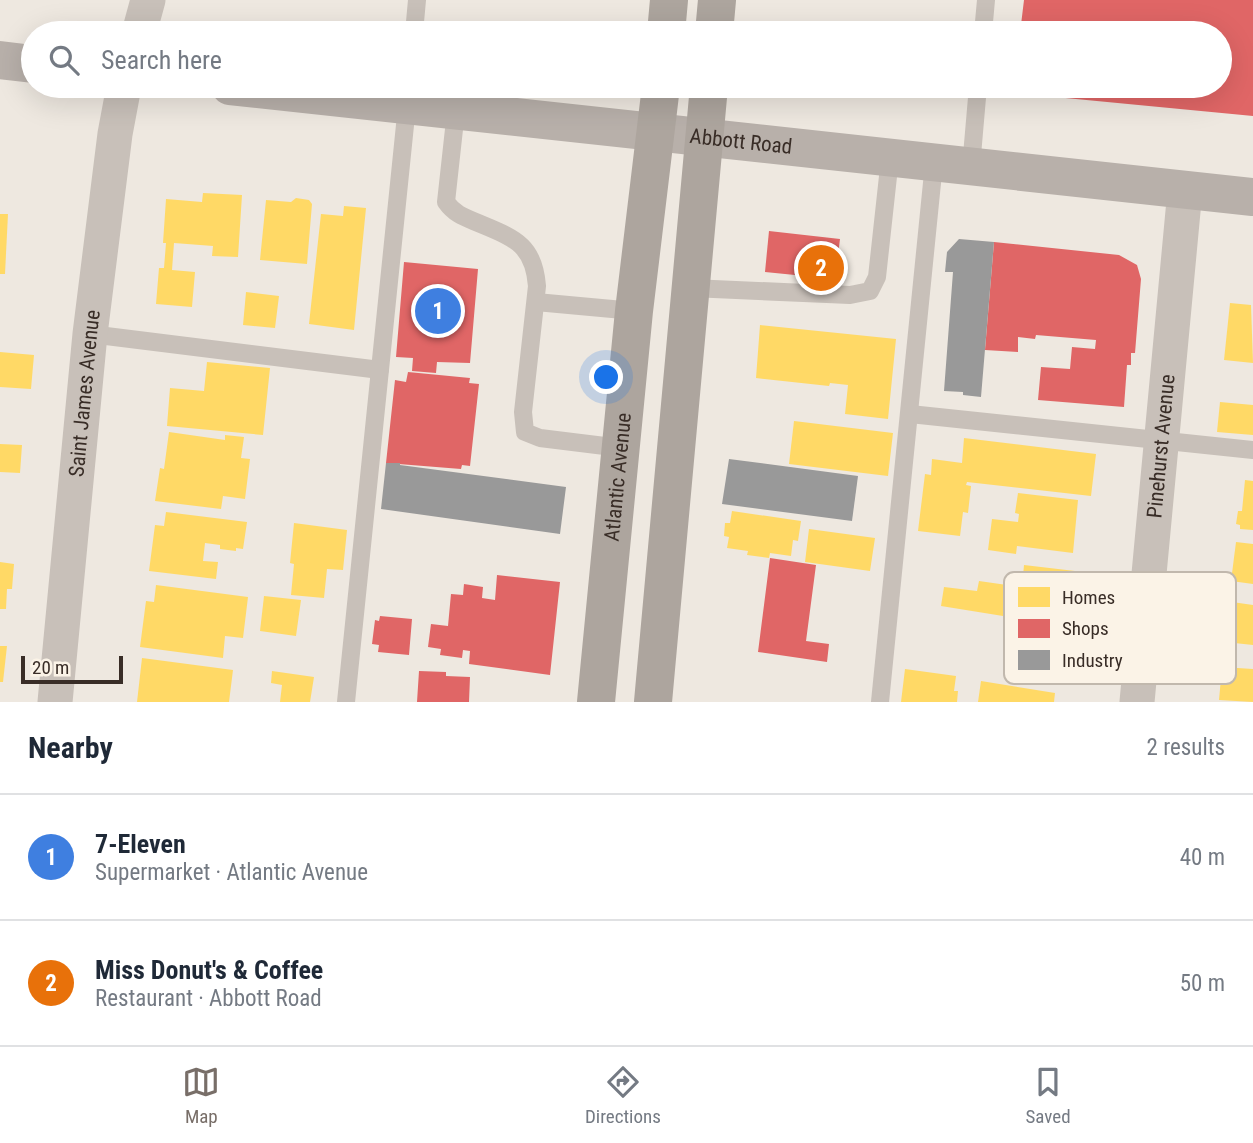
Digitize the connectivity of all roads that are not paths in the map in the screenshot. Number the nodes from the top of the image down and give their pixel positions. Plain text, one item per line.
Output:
1 (148, 0) edge
2 (417, 0) edge
3 (669, 0) edge
4 (717, 0) edge
5 (986, 0) edge
6 (142, 21) edge
7 (415, 21) edge
8 (667, 21) edge
9 (715, 21) edge
10 (984, 21) edge
11 (0, 60) edge
12 (21, 63) edge
13 (122, 98) edge
14 (408, 98) edge
15 (414, 98) edge
16 (660, 98) edge
17 (708, 98) edge
18 (974, 98) edge
19 (456, 111) junction
20 (656, 133) junction
21 (705, 138) junction
22 (890, 158) junction
23 (952, 165) junction
24 (1185, 190) junction
25 (1253, 197) edge
26 (691, 288) junction
27 (536, 302) junction
28 (634, 311) junction
29 (90, 334) junction
30 (380, 370) junction
31 (910, 414) junction
32 (1163, 440) junction
33 (621, 448) junction
34 (1253, 450) edge
35 (1150, 572) edge
36 (1139, 684) edge
37 (55, 702) edge
38 (346, 702) edge
39 (596, 702) edge
40 (653, 702) edge
41 (880, 702) edge
42 (1137, 702) edge

1 - 6 street
2 - 7 lane
3 - 8 main road
4 - 9 main road
5 - 10 lane
11 - 12 street
13 - 29 street, Saint James Avenue
14 - 30 lane
15 - 19 street, Abbott Road
16 - 20 main road, Atlantic Avenue
17 - 21 main road
18 - 23 lane
19 - 20 street, Abbott Road
19 - 27 lane
20 - 21 street, Abbott Road
20 - 28 main road, Atlantic Avenue
21 - 22 street, Abbott Road
21 - 26 main road
22 - 23 street, Abbott Road
22 - 26 lane
23 - 24 street, Abbott Road
23 - 31 lane
24 - 25 street, Abbott Road
24 - 32 street, Pinehurst Avenue
26 - 40 main road
27 - 28 lane
27 - 33 lane
28 - 33 main road, Atlantic Avenue
29 - 30 lane
29 - 37 street, Saint James Avenue
30 - 38 lane
31 - 32 lane
31 - 41 lane
32 - 34 lane
32 - 35 street, Pinehurst Avenue
33 - 39 main road, Atlantic Avenue
36 - 42 street, Pinehurst Avenue

